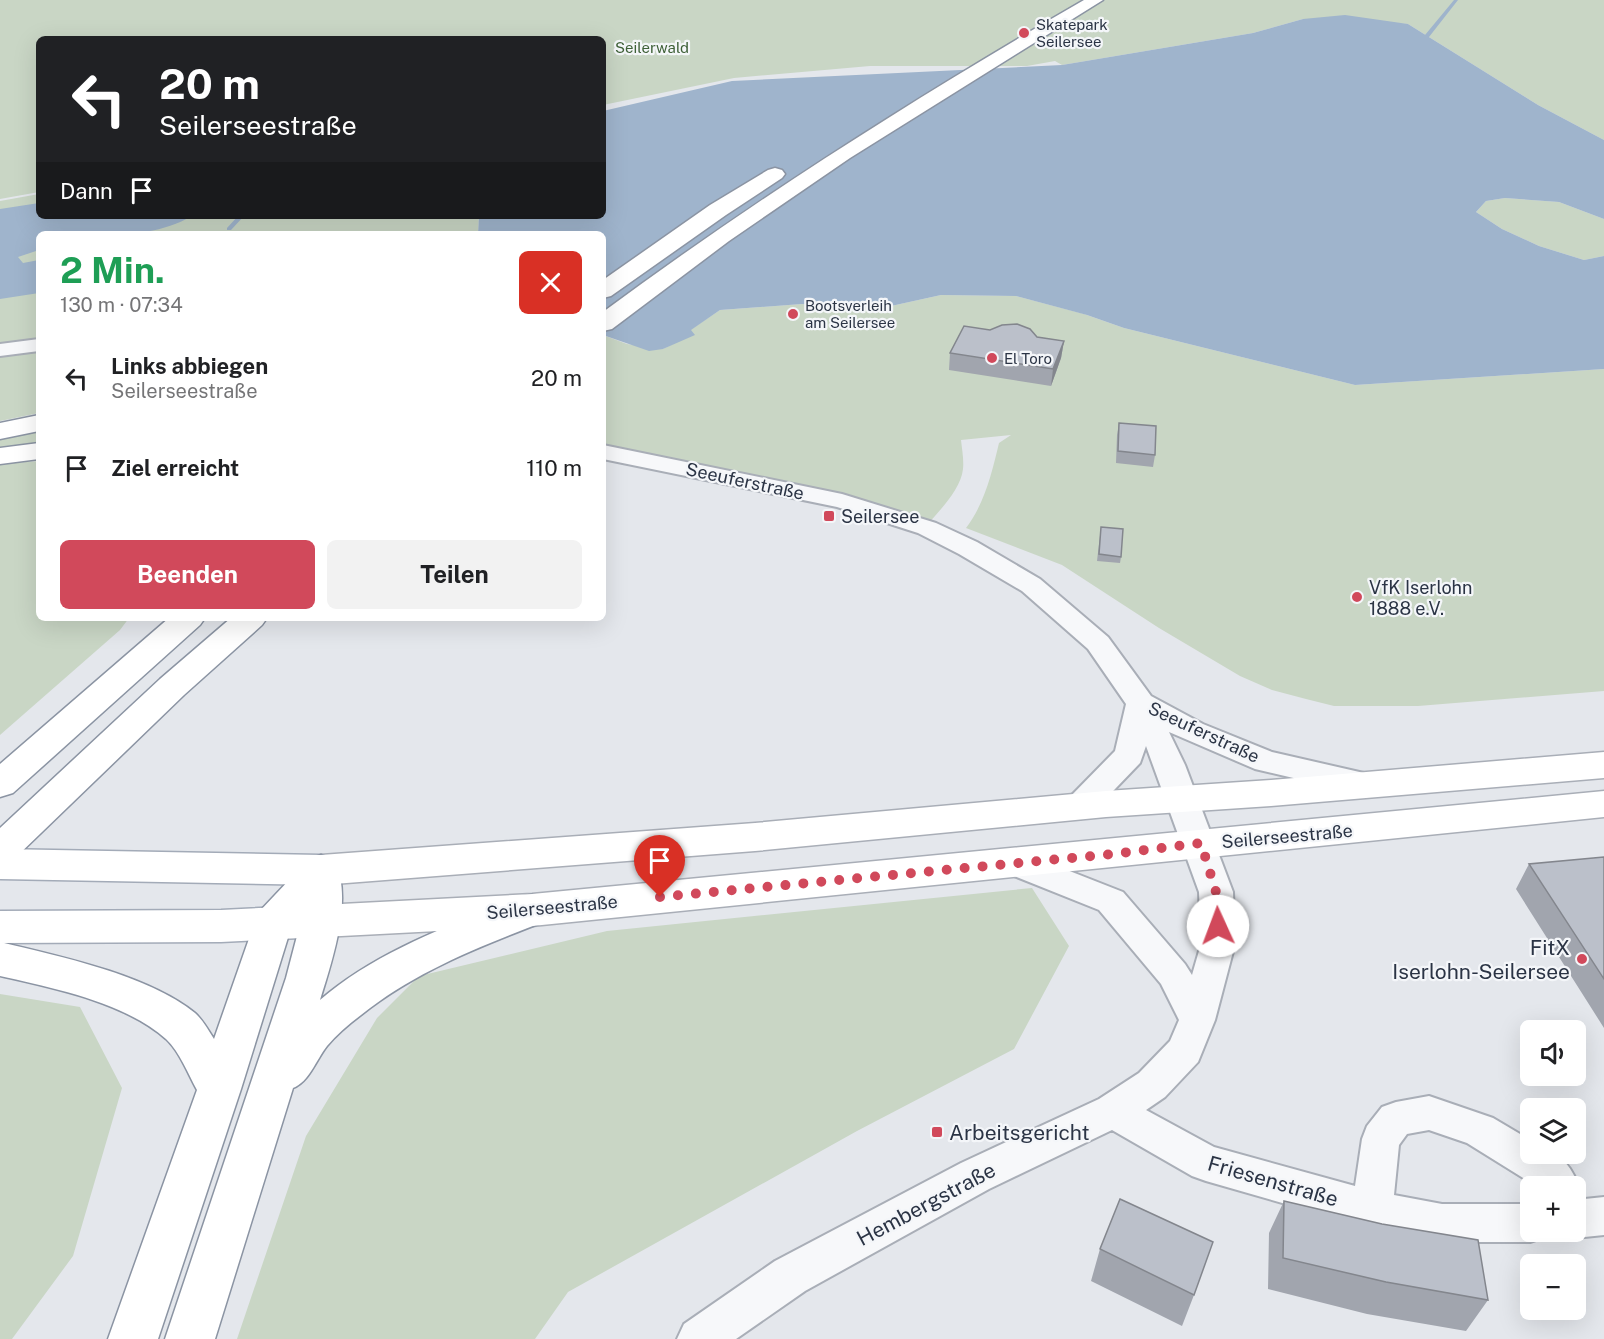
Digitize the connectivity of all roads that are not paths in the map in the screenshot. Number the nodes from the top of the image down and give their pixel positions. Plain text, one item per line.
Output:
1 (1095, 0) edge
2 (1041, 11) dead end
3 (935, 74) dead end
4 (788, 165) dead end
5 (633, 268) junction
6 (606, 282) edge
7 (606, 289) edge
8 (606, 322) edge
9 (36, 345) edge
10 (0, 351) edge
11 (36, 424) edge
12 (0, 431) edge
13 (36, 451) edge
14 (606, 453) edge
15 (0, 456) edge
16 (165, 621) edge
17 (185, 621) edge
18 (248, 621) edge
19 (142, 658) junction
20 (1141, 703) junction
21 (1604, 765) edge
22 (0, 784) edge
23 (1373, 785) junction
24 (1183, 800) junction
25 (1604, 804) edge
26 (1079, 807) junction
27 (1201, 843) junction
28 (0, 850) edge
29 (1016, 863) junction
30 (0, 864) edge
31 (321, 870) junction
32 (532, 910) junction
33 (322, 921) junction
34 (272, 924) junction
35 (0, 927) edge
36 (0, 959) edge
37 (1197, 1020) junction
38 (219, 1089) junction
39 (269, 1094) junction
40 (1113, 1111) junction
41 (1552, 1176) edge
42 (1373, 1210) junction
43 (1520, 1223) edge
44 (133, 1339) edge
45 (190, 1339) edge
46 (699, 1339) edge

1 - 8 main road
2 - 3 main road
4 - 5 main road
5 - 6 main road
5 - 7 main road
9 - 10 street
11 - 12 main road
13 - 15 main road
14 - 20 street, Seeuferstraße
16 - 19 main road
17 - 19 main road
18 - 28 main road
19 - 22 main road
20 - 23 street, Seeuferstraße
20 - 24 street, Seeuferstraße
20 - 26 street, Seeuferstraße
21 - 23 main road
23 - 24 main road
24 - 26 main road
24 - 27 street, Seeuferstraße
25 - 27 main road, Seilerseestraße
26 - 31 main road
27 - 29 main road, Seilerseestraße
27 - 37 street, Hembergstraße
29 - 32 main road, Seilerseestraße
29 - 37 street
30 - 31 main road
31 - 33 main road
31 - 34 main road
32 - 33 main road, Seilerseestraße
32 - 39 main road
33 - 34 main road, Seilerseestraße
33 - 39 main road
34 - 35 main road, Seilerseestraße
34 - 38 main road
36 - 38 main road
37 - 40 street, Hembergstraße
38 - 44 main road
39 - 45 main road
40 - 42 street, Friesenstraße
40 - 46 street, Hembergstraße
41 - 42 street
42 - 43 street, Friesenstraße

